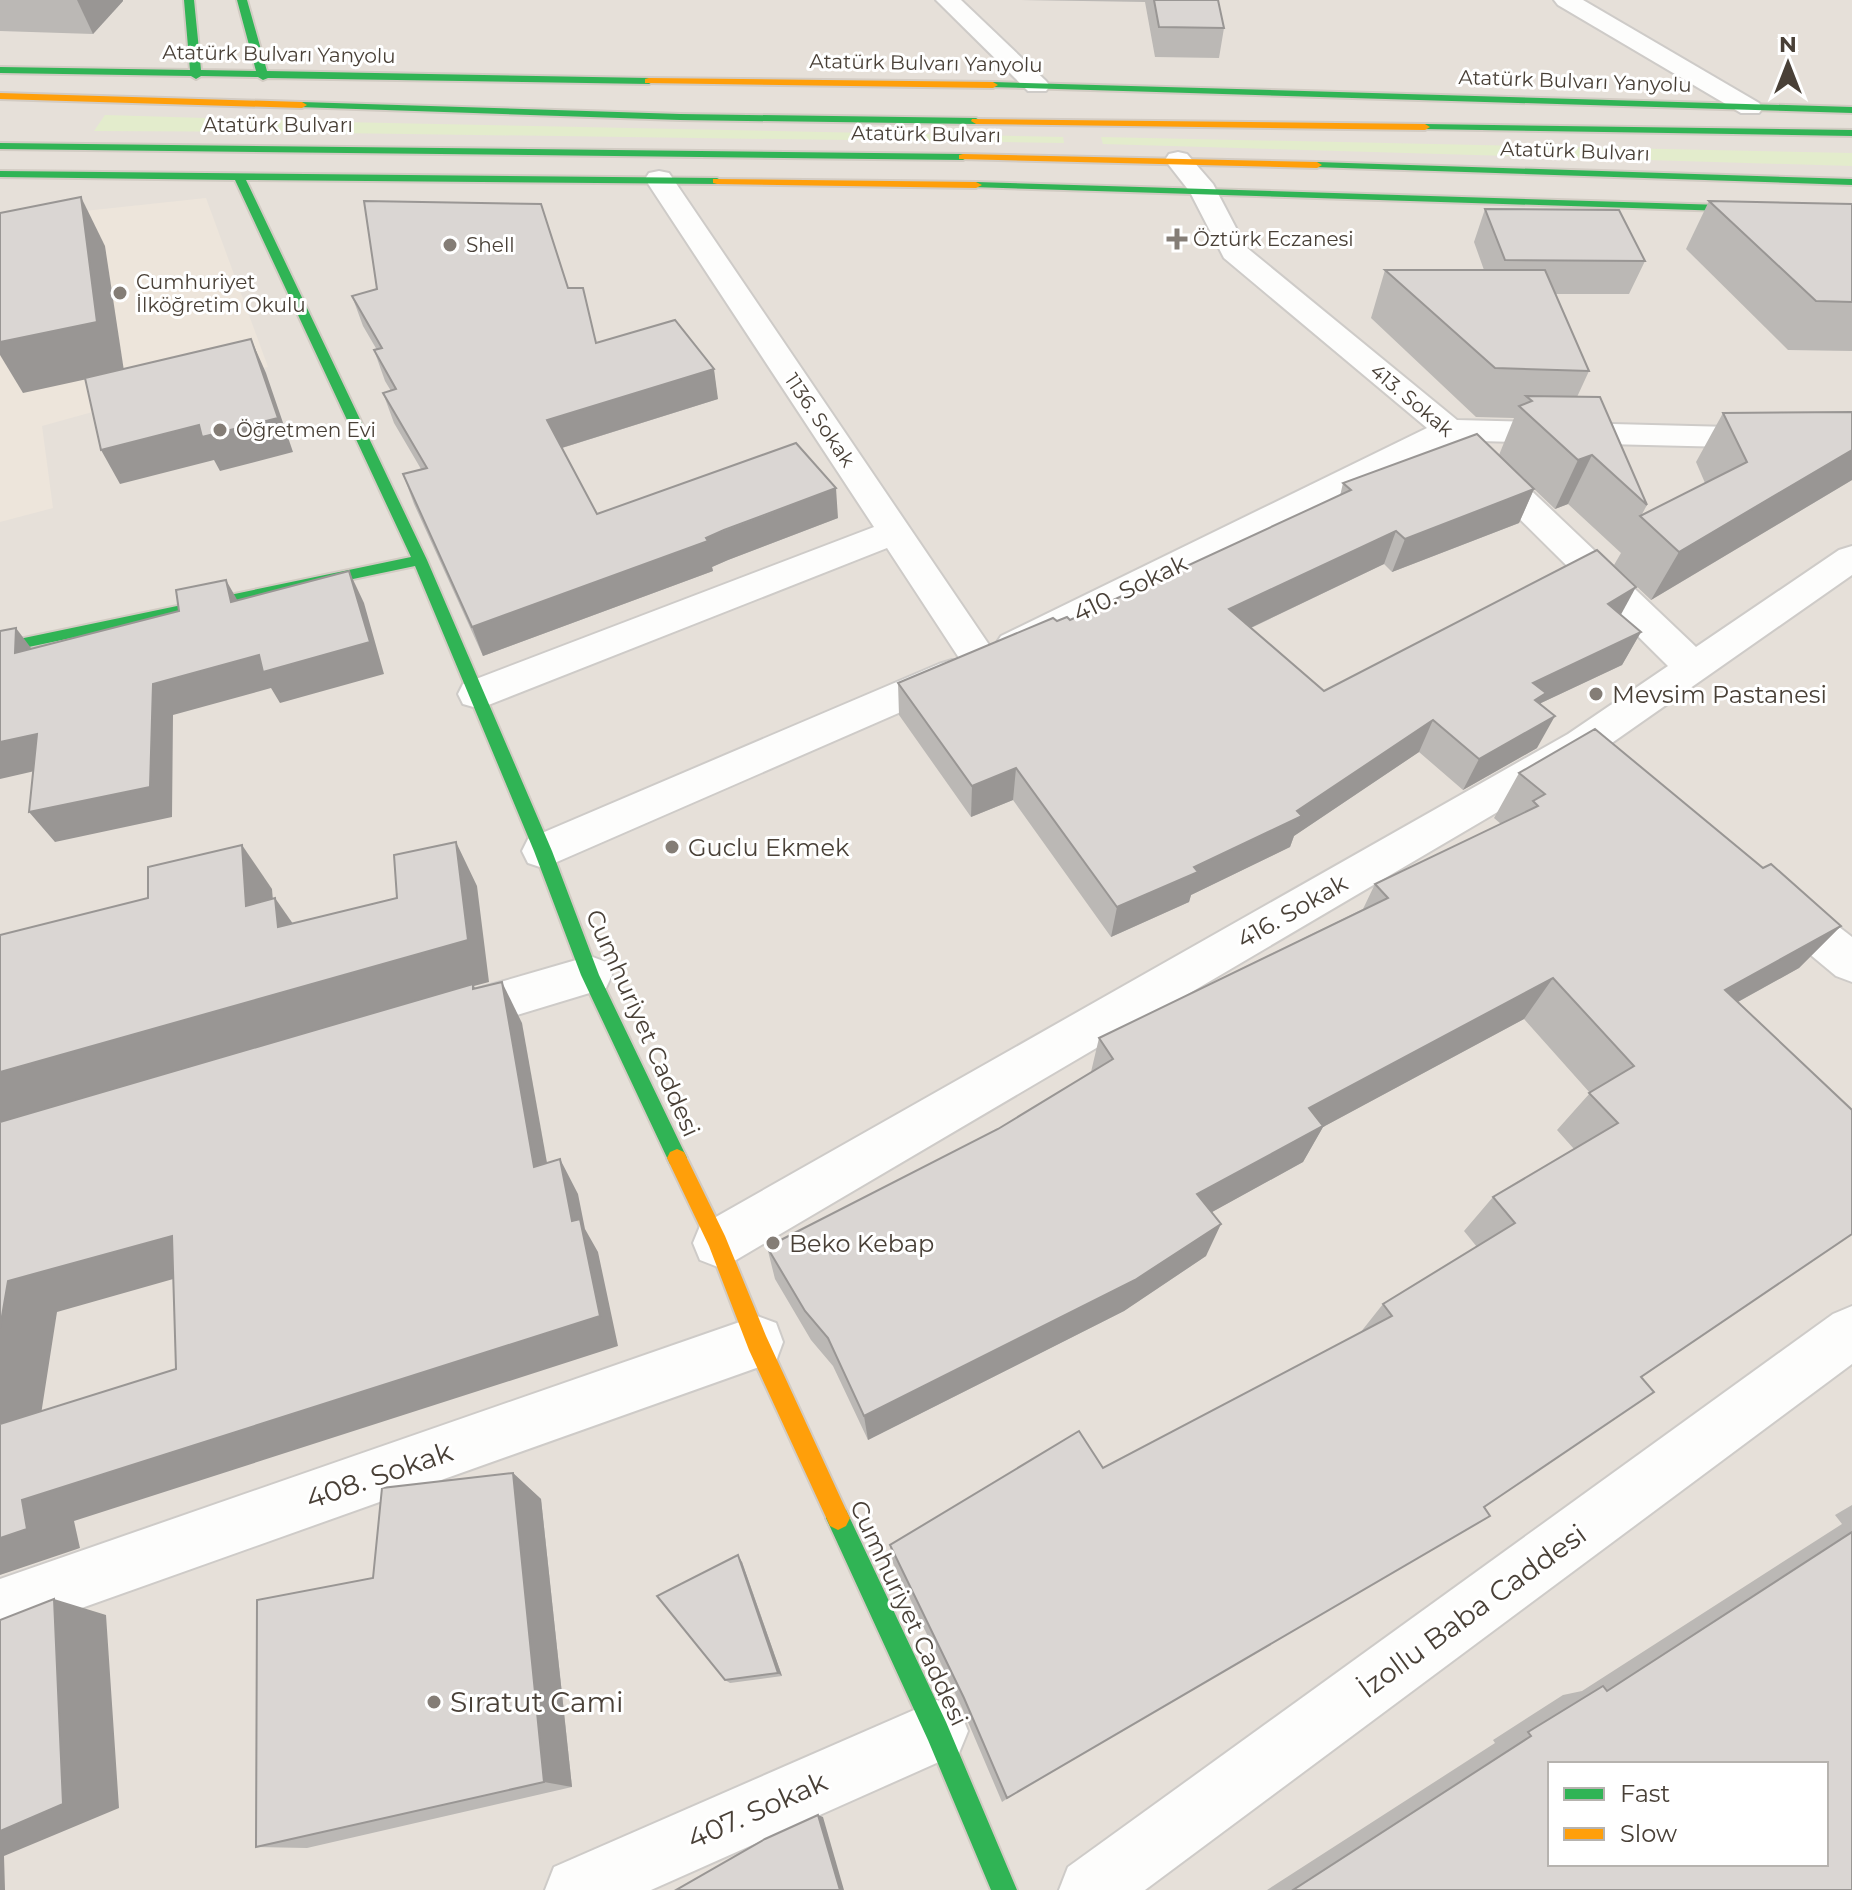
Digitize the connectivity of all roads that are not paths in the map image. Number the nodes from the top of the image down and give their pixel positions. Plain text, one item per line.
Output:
1 (189, 0) edge
2 (242, 0) edge
3 (948, 0) edge
4 (1566, 0) edge
5 (0, 70) edge
6 (196, 76) junction
7 (263, 77) junction
8 (1037, 86) junction
9 (0, 96) edge
10 (1750, 108) junction
11 (1852, 110) edge
12 (1852, 133) edge
13 (0, 146) edge
14 (1178, 160) junction
15 (0, 174) edge
16 (238, 175) junction
17 (659, 179) junction
18 (1852, 182) edge
19 (1203, 190) junction
20 (1852, 212) edge
21 (1449, 430) junction
22 (1852, 440) edge
23 (895, 532) junction
24 (1852, 558) edge
25 (420, 560) junction
26 (0, 648) edge
27 (981, 661) junction
28 (1693, 667) junction
29 (477, 694) junction
30 (1582, 744) junction
31 (1618, 774) edge
32 (543, 851) junction
33 (1754, 883) edge
34 (1852, 963) edge
35 (590, 975) junction
36 (408, 1028) edge
37 (718, 1243) junction
38 (1852, 1332) edge
39 (757, 1342) junction
40 (0, 1608) edge
41 (937, 1731) junction
42 (577, 1890) edge
43 (1004, 1890) edge
44 (1091, 1890) edge

1 - 6 main road
2 - 7 main road
3 - 8 street
4 - 10 street
5 - 6 main road, Atatürk Bulvarı Yanyolu
6 - 7 main road, Atatürk Bulvarı Yanyolu
7 - 8 main road, Atatürk Bulvarı Yanyolu
8 - 10 main road, Atatürk Bulvarı Yanyolu
9 - 12 main road, Atatürk Bulvarı
10 - 11 main road, Atatürk Bulvarı Yanyolu
13 - 14 main road, Atatürk Bulvarı
14 - 18 main road, Atatürk Bulvarı
14 - 19 street, 413. Sokak
15 - 16 main road
16 - 17 main road
16 - 25 main road, Cumhuriyet Caddesi
17 - 19 main road
17 - 23 street, 1136. Sokak
19 - 20 main road
19 - 21 street, 413. Sokak
21 - 22 street
21 - 27 street, 410. Sokak
21 - 28 street, 413. Sokak
23 - 27 street, 1136. Sokak
23 - 29 street
24 - 28 street, 416. Sokak
25 - 26 main road
25 - 29 main road, Cumhuriyet Caddesi
27 - 32 street, 410. Sokak
28 - 30 street, 416. Sokak
29 - 32 main road, Cumhuriyet Caddesi
30 - 31 street
30 - 37 street, 416. Sokak
32 - 35 main road, Cumhuriyet Caddesi
33 - 34 street
35 - 36 street
35 - 37 main road, Cumhuriyet Caddesi
37 - 39 main road, Cumhuriyet Caddesi
38 - 44 street, İzollu Baba Caddesi
39 - 40 street, 408. Sokak
39 - 41 main road, Cumhuriyet Caddesi
41 - 42 street, 407. Sokak
41 - 43 main road, Cumhuriyet Caddesi

